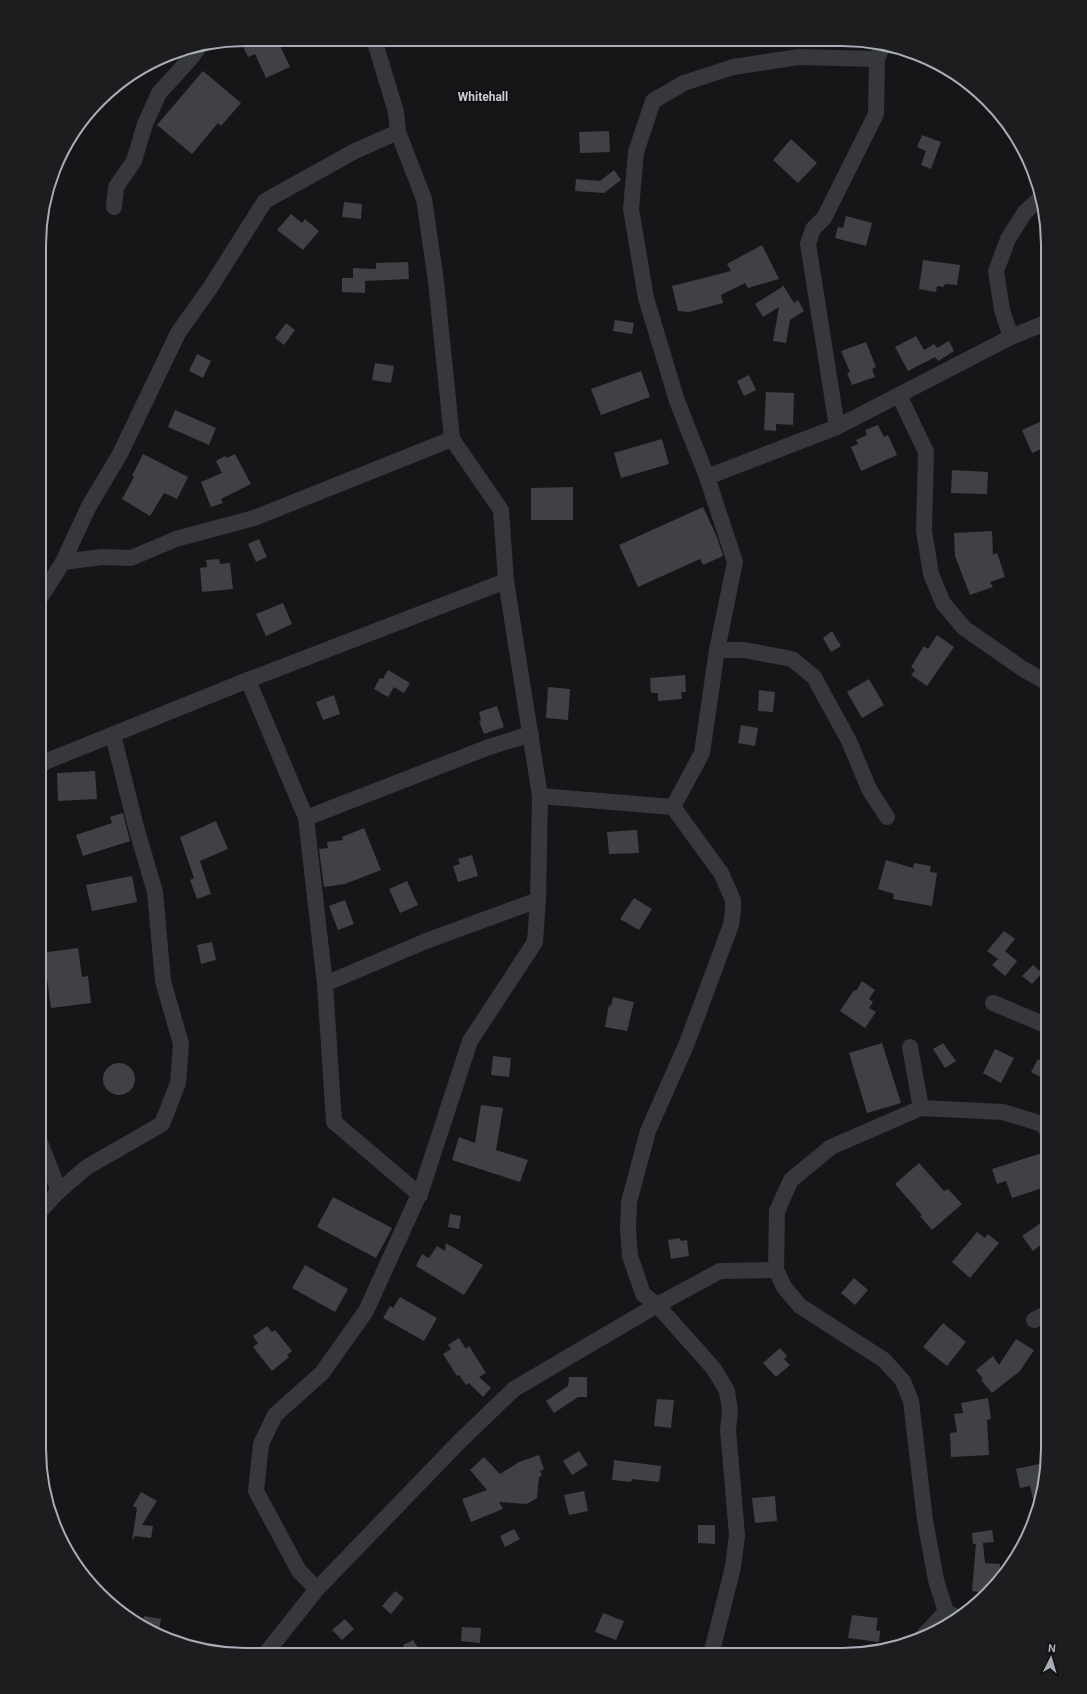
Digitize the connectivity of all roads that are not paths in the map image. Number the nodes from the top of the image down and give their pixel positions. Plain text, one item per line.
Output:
1 (376, 46) edge
2 (195, 52) edge
3 (880, 52) edge
4 (398, 132) junction
5 (1036, 202) edge
6 (114, 208) dead end
7 (1041, 325) edge
8 (1011, 337) junction
9 (899, 395) junction
10 (837, 427) junction
11 (452, 439) junction
12 (707, 477) junction
13 (63, 562) junction
14 (506, 581) junction
15 (46, 589) edge
16 (717, 650) junction
17 (1041, 679) edge
18 (248, 680) junction
19 (531, 734) junction
20 (113, 735) junction
21 (46, 762) edge
22 (540, 796) junction
23 (673, 807) junction
24 (887, 817) dead end
25 (306, 818) junction
26 (538, 900) junction
27 (325, 984) junction
28 (993, 1003) dead end
29 (1041, 1023) edge
30 (910, 1047) dead end
31 (921, 1108) junction
32 (1041, 1124) edge
33 (46, 1158) edge
34 (59, 1191) junction
35 (420, 1195) junction
36 (46, 1205) edge
37 (776, 1270) junction
38 (657, 1305) junction
39 (317, 1589) junction
40 (952, 1615) edge
41 (270, 1648) edge
42 (713, 1648) edge

1 - 4 street
2 - 6 street
3 - 10 street
3 - 12 street
4 - 11 street
4 - 13 street
5 - 8 street
7 - 8 street
8 - 9 street
9 - 10 street
9 - 17 street
10 - 12 street
11 - 13 street
11 - 14 street
12 - 16 street
13 - 15 street
14 - 18 street
14 - 19 street
16 - 23 street
16 - 24 street
18 - 20 street
18 - 25 street
19 - 22 street
19 - 25 street
20 - 21 street
20 - 34 street
22 - 23 street
22 - 26 street
23 - 38 street
25 - 27 street
26 - 27 street
26 - 35 street
27 - 35 street
28 - 29 street
30 - 31 street
31 - 32 street
31 - 37 street
33 - 34 street
34 - 36 street
35 - 39 street
37 - 38 street
37 - 40 street
38 - 39 street
38 - 42 street
39 - 41 street

